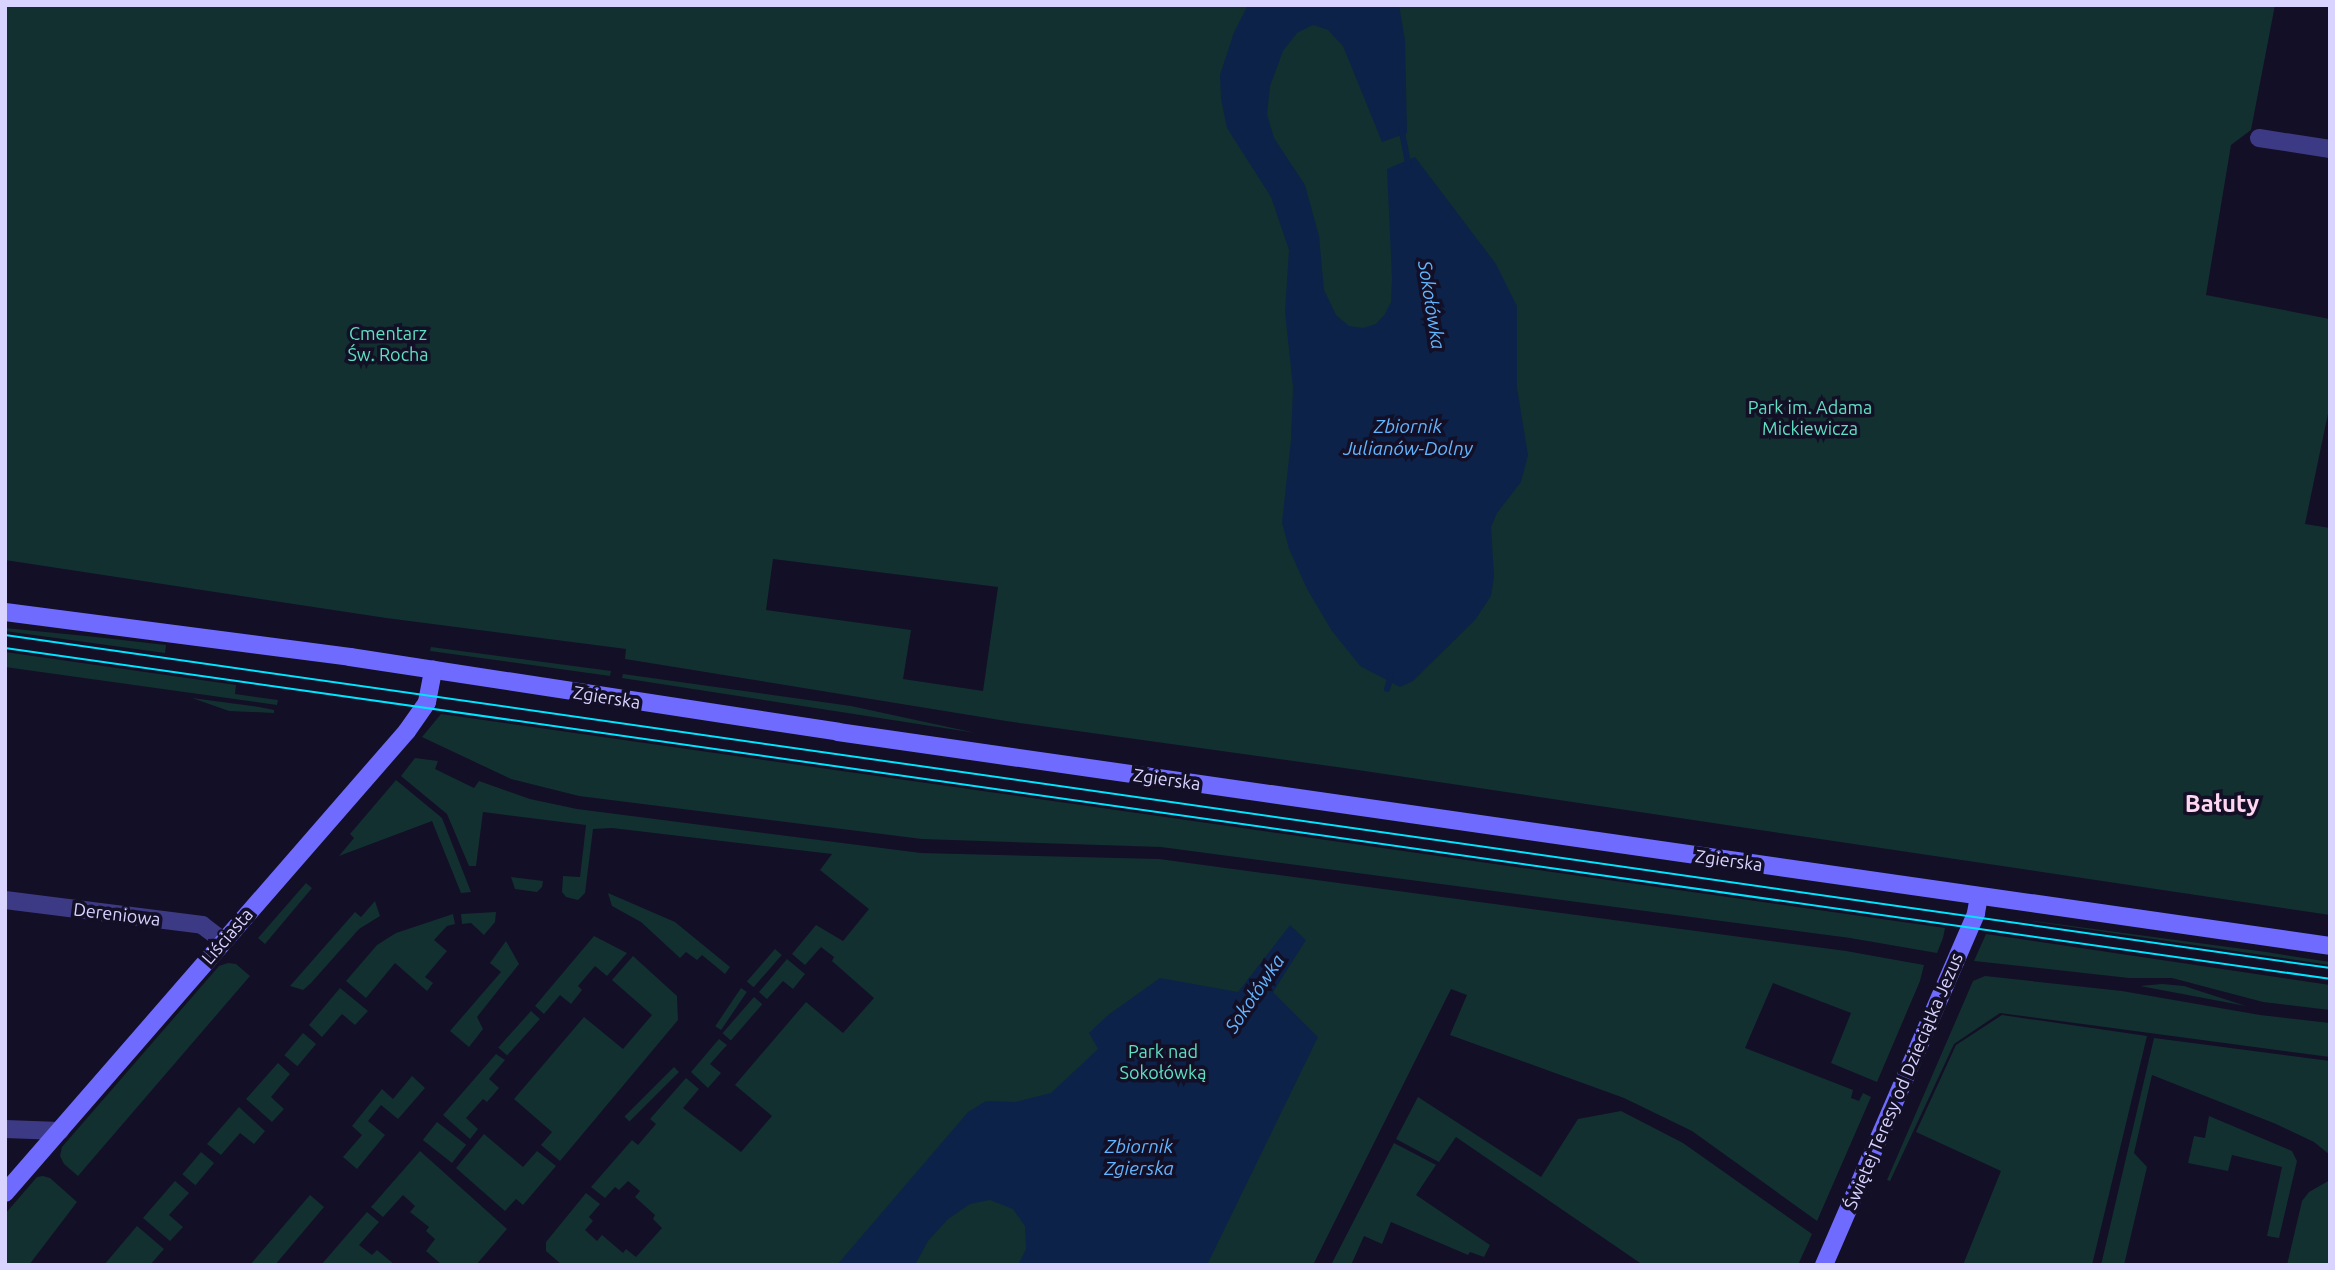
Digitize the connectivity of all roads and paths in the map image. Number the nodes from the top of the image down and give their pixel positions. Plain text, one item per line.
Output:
1 (2259, 138) dead end
2 (2330, 149) edge
3 (5, 612) edge
4 (433, 670) junction
5 (1979, 896) junction
6 (5, 900) edge
7 (223, 941) junction
8 (2330, 946) edge
9 (5, 1129) edge
10 (60, 1131) junction
11 (5, 1194) edge
12 (1824, 1265) edge

1 - 2 street
3 - 4 main road, Zgierska
4 - 5 main road, Zgierska
4 - 7 main road, Liściasta
5 - 8 main road, Zgierska
5 - 12 main road, Świętej Teresy od Dzieciątka Jezus
6 - 7 street, Dereniowa
7 - 10 main road, Liściasta
9 - 10 street
10 - 11 main road, Liściasta

